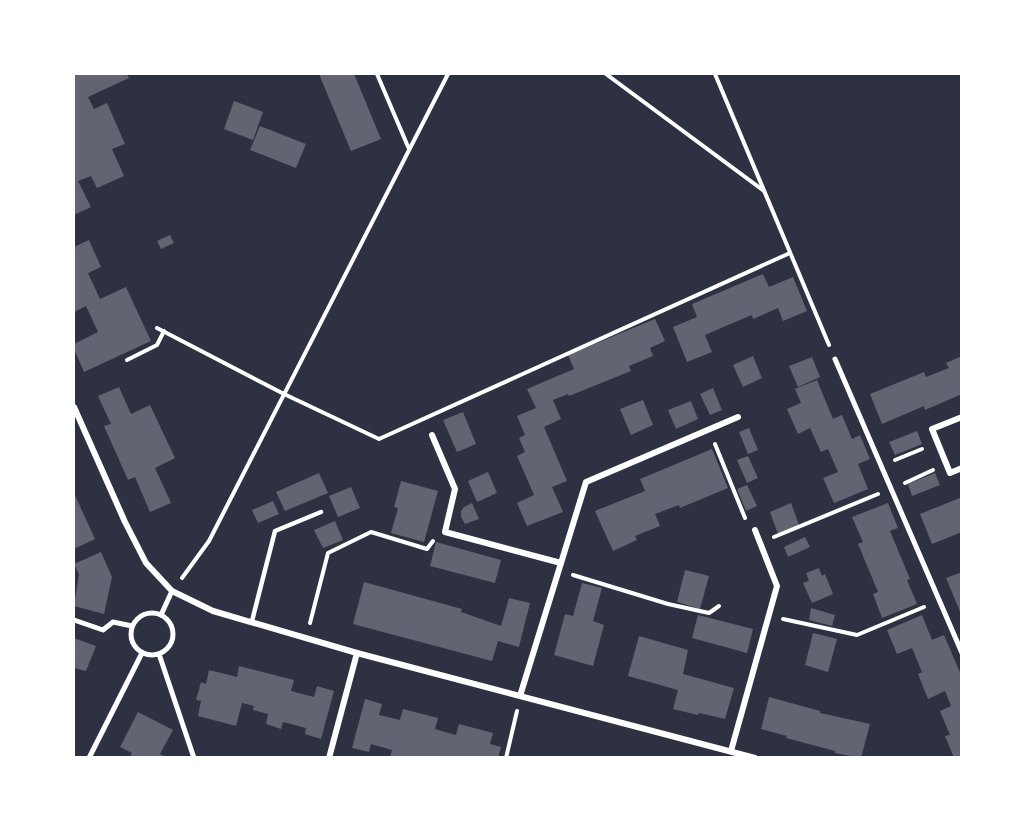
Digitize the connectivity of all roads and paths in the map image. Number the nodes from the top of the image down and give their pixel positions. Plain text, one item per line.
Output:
1 (377, 74) edge
2 (448, 74) edge
3 (606, 74) edge
4 (715, 74) edge
5 (409, 149) junction
6 (765, 192) junction
7 (790, 253) junction
8 (157, 328) dead end
9 (164, 331) junction
10 (835, 359) joint
11 (127, 360) dead end
12 (284, 394) junction
13 (74, 407) edge
14 (738, 417) dead end
15 (962, 417) edge
16 (709, 429) junction
17 (432, 435) dead end
18 (937, 442) junction
19 (946, 464) junction
20 (881, 466) junction
21 (962, 468) edge
22 (891, 489) junction
23 (321, 513) dead end
24 (755, 530) joint
25 (445, 532) junction
26 (759, 542) junction
27 (560, 567) junction
28 (172, 591) junction
29 (939, 601) junction
30 (718, 606) dead end
31 (161, 615) junction
32 (768, 616) junction
33 (74, 620) edge
34 (252, 621) junction
35 (132, 626) junction
36 (306, 638) junction
37 (142, 653) junction
38 (357, 653) junction
39 (962, 653) edge
40 (159, 654) junction
41 (520, 696) junction
42 (731, 751) junction
43 (89, 758) edge
44 (194, 758) edge
45 (329, 758) edge
46 (506, 758) edge
47 (755, 758) edge

1 - 5 path
2 - 5 path
3 - 6 path
4 - 6 path
5 - 12 path
6 - 7 path
7 - 10 path
7 - 12 path
8 - 9 path
9 - 11 path
9 - 12 path
10 - 20 street
12 - 28 path
13 - 28 street
14 - 16 street
15 - 18 street
16 - 24 path
16 - 27 street
17 - 25 street
18 - 19 street
18 - 20 path
19 - 21 street
19 - 22 path
20 - 22 street
22 - 26 path
22 - 29 street
23 - 34 lane
24 - 26 street
25 - 27 street
25 - 36 path
26 - 32 street
27 - 30 path
27 - 41 street
28 - 31 street
28 - 34 street
29 - 32 path
29 - 39 street
31 - 35 street
31 - 40 street
32 - 42 street
33 - 35 street
34 - 36 street
35 - 37 street
36 - 38 street
37 - 40 street
37 - 43 street
38 - 41 street
38 - 45 street
40 - 44 street
41 - 42 street
41 - 46 path
42 - 47 street

